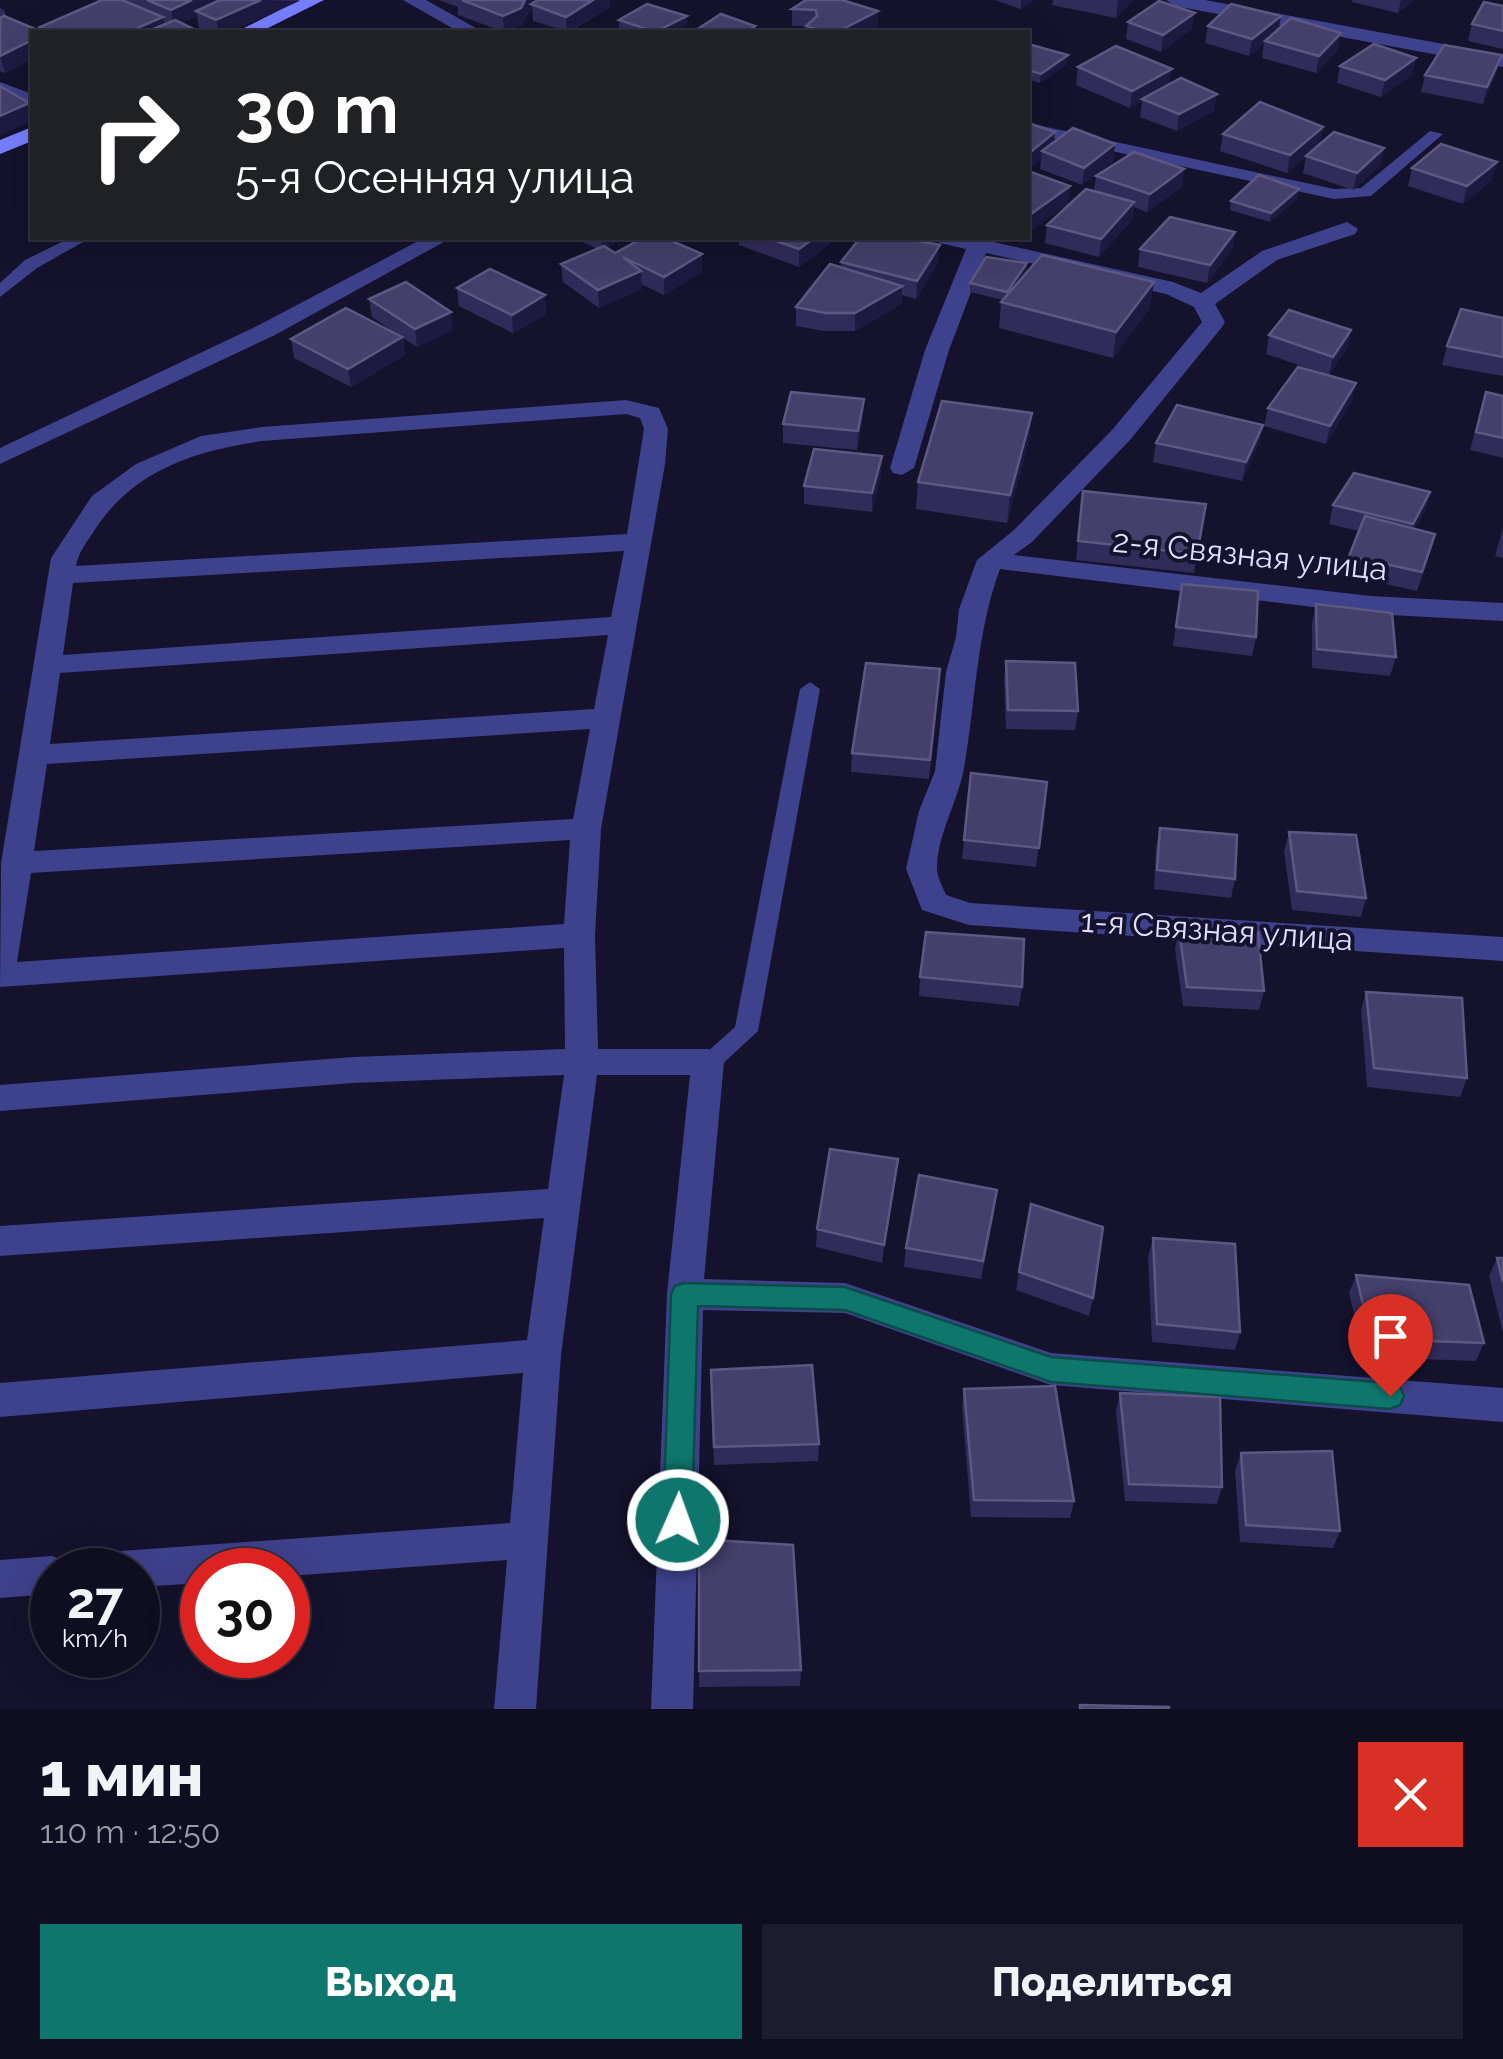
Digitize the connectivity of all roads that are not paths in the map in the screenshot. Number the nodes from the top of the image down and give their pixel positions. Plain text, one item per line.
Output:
1 (315, 0) edge
2 (412, 0) edge
3 (1175, 0) edge
4 (250, 30) edge
5 (469, 30) edge
6 (1503, 62) edge
7 (0, 88) edge
8 (30, 101) edge
9 (1030, 128) edge
10 (30, 134) edge
11 (1435, 134) dead end
12 (0, 148) edge
13 (1347, 229) dead end
14 (78, 240) edge
15 (436, 240) edge
16 (957, 240) edge
17 (978, 245) junction
18 (0, 292) edge
19 (1203, 303) junction
20 (0, 457) edge
21 (902, 468) dead end
22 (636, 542) junction
23 (990, 560) junction
24 (62, 576) junction
25 (1503, 612) edge
26 (622, 625) junction
27 (48, 665) junction
28 (810, 689) dead end
29 (608, 718) junction
30 (34, 755) junction
31 (586, 829) junction
32 (16, 863) junction
33 (578, 935) junction
34 (1503, 949) edge
35 (0, 974) edge
36 (582, 1060) junction
37 (708, 1062) junction
38 (0, 1098) edge
39 (563, 1202) junction
40 (0, 1240) edge
41 (684, 1294) junction
42 (543, 1355) junction
43 (0, 1400) edge
44 (1503, 1405) edge
45 (529, 1540) junction
46 (160, 1567) edge
47 (30, 1577) edge
48 (0, 1579) edge
49 (515, 1709) edge
50 (672, 1709) edge

1 - 4 street
2 - 5 street
3 - 6 street
7 - 8 street
9 - 11 lane
10 - 12 street
13 - 19 street
14 - 18 lane
15 - 20 street
16 - 17 street
17 - 19 street
17 - 21 street
19 - 23 street
22 - 24 street
22 - 24 street
22 - 26 street
23 - 25 street, 2-я Связная улица
23 - 34 street, 1-я Связная улица
24 - 27 street
26 - 27 street
26 - 29 street
27 - 30 street
28 - 37 lane
29 - 30 street
29 - 31 street
30 - 32 street
31 - 32 street
31 - 33 street
32 - 35 street
33 - 35 street
33 - 36 street
36 - 37 street
36 - 38 street
36 - 39 street
37 - 41 street
39 - 40 street
39 - 42 street
41 - 44 street
41 - 50 street
42 - 43 street
42 - 45 street
45 - 46 street
45 - 49 street
47 - 48 street

